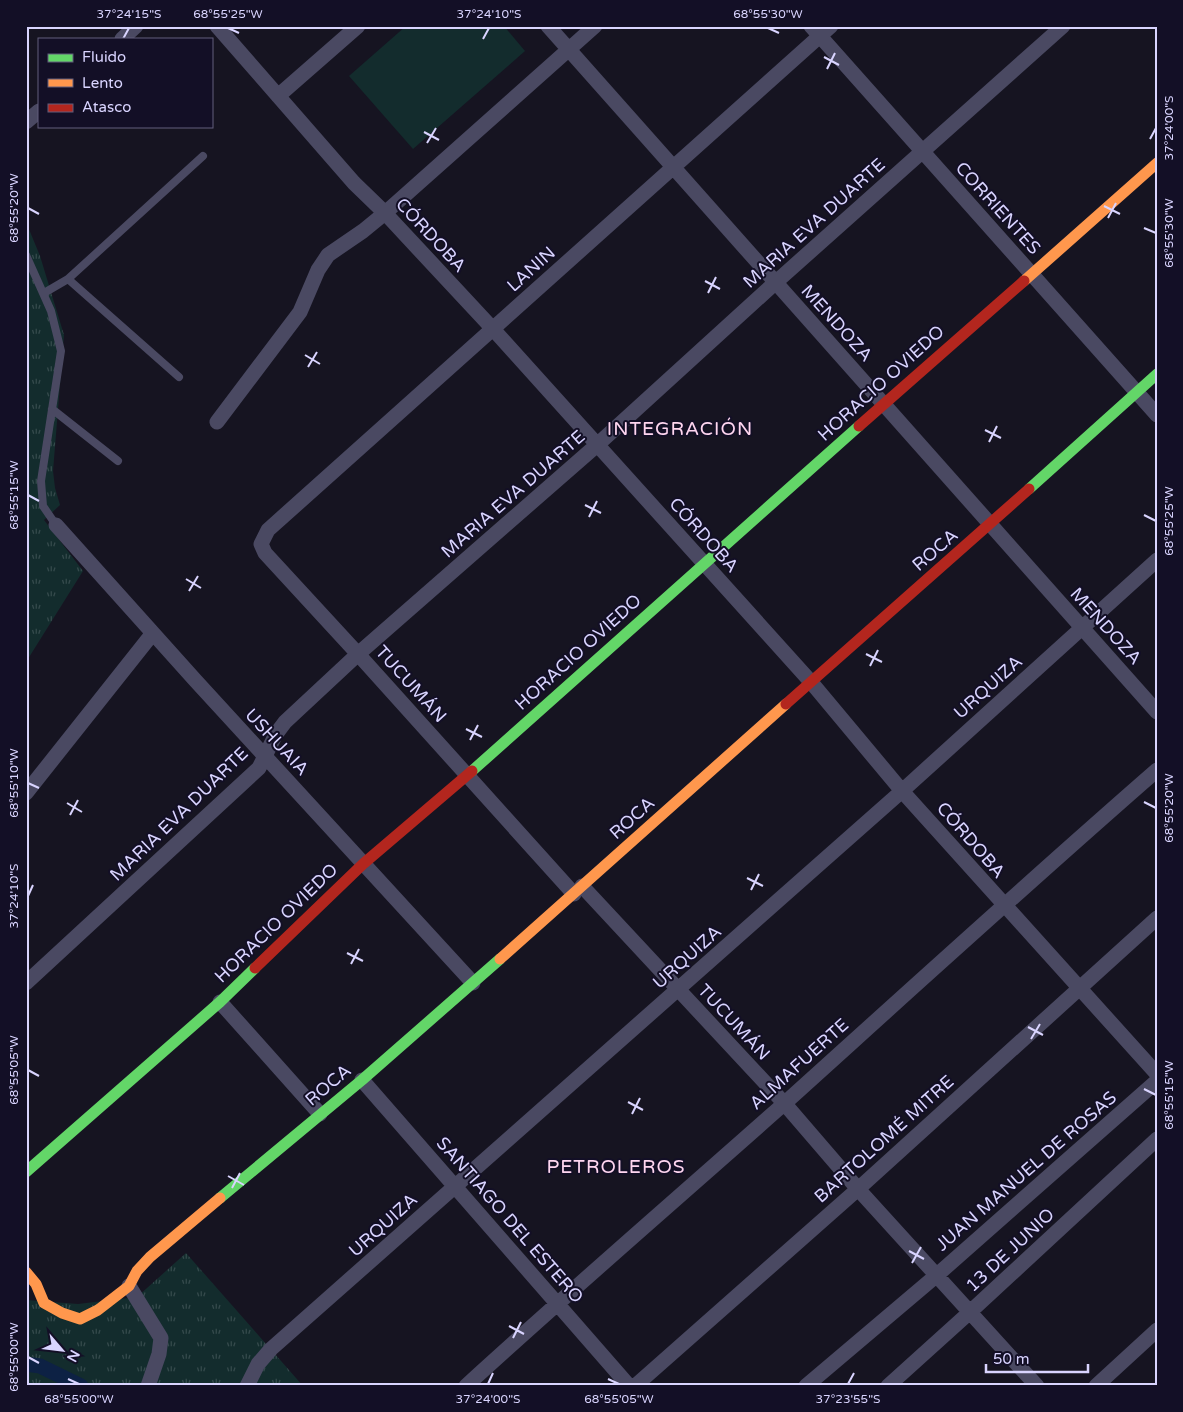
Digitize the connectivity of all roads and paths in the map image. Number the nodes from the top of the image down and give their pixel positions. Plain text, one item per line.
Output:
1 (136, 26) edge
2 (217, 26) edge
3 (358, 26) edge
4 (548, 26) edge
5 (596, 26) edge
6 (1063, 26) edge
7 (820, 30) edge
8 (123, 38) edge
9 (570, 50) junction
10 (278, 96) junction
11 (38, 112) edge
12 (26, 122) edge
13 (923, 152) junction
14 (203, 156) dead end
15 (1157, 162) edge
16 (672, 166) junction
17 (385, 213) junction
18 (26, 255) edge
19 (1031, 273) junction
20 (68, 279) junction
21 (776, 282) junction
22 (44, 293) junction
23 (493, 329) junction
24 (1157, 374) edge
25 (179, 377) dead end
26 (1137, 392) junction
27 (884, 404) junction
28 (52, 409) junction
29 (1157, 415) edge
30 (217, 422) dead end
31 (597, 445) junction
32 (118, 461) dead end
33 (990, 524) junction
34 (56, 525) joint
35 (261, 544) joint
36 (1157, 560) edge
37 (704, 563) junction
38 (1082, 627) junction
39 (153, 633) junction
40 (358, 654) junction
41 (811, 682) junction
42 (1157, 712) edge
43 (266, 757) junction
44 (1157, 770) edge
45 (467, 775) junction
46 (902, 791) junction
47 (26, 793) edge
48 (363, 864) junction
49 (578, 890) junction
50 (1003, 905) junction
51 (1157, 918) edge
52 (26, 983) edge
53 (473, 983) junction
54 (1080, 988) junction
55 (678, 990) junction
56 (220, 1002) junction
57 (1157, 1074) edge
58 (362, 1080) junction
59 (1157, 1081) edge
60 (784, 1103) junction
61 (320, 1114) junction
62 (1157, 1139) edge
63 (26, 1172) edge
64 (456, 1186) junction
65 (858, 1189) junction
66 (26, 1272) edge
67 (937, 1275) junction
68 (129, 1286) junction
69 (557, 1303) junction
70 (970, 1312) junction
71 (1157, 1330) edge
72 (148, 1386) edge
73 (247, 1386) edge
74 (466, 1386) edge
75 (629, 1386) edge
76 (634, 1386) edge
77 (806, 1386) edge
78 (888, 1386) edge
79 (1037, 1386) edge
80 (1096, 1386) edge

1 - 8 street
2 - 10 street, CÓRDOBA
3 - 10 street
4 - 9 street, MENDOZA
5 - 9 street
6 - 13 street, MARIA EVA DUARTE
7 - 13 street, CORRIENTES
7 - 16 street, LANIN
9 - 16 street, MENDOZA
9 - 17 street
10 - 17 street, CÓRDOBA
11 - 12 street
13 - 19 street, CORRIENTES
13 - 21 street, MARIA EVA DUARTE
14 - 20 lane
15 - 19 street, HORACIO OVIEDO
16 - 21 street, MENDOZA
16 - 23 street, LANIN
17 - 23 street, CÓRDOBA
17 - 30 street
18 - 22 lane
19 - 26 street, CORRIENTES
19 - 27 street, HORACIO OVIEDO
20 - 22 lane
20 - 25 lane
21 - 27 street, MENDOZA
21 - 31 street, MARIA EVA DUARTE
22 - 28 lane
23 - 31 street, CÓRDOBA
23 - 35 street, LANIN
24 - 26 street, ROCA
26 - 29 street, CORRIENTES
26 - 33 street, ROCA
27 - 33 street, MENDOZA
27 - 37 street, HORACIO OVIEDO
28 - 32 lane
28 - 34 lane
31 - 37 street, CÓRDOBA
31 - 40 street, MARIA EVA DUARTE
33 - 38 street, MENDOZA
33 - 41 street, ROCA
34 - 39 street, USHUAIA
35 - 40 street, TUCUMÁN
36 - 38 street, URQUIZA
37 - 41 street, CÓRDOBA
37 - 45 street, HORACIO OVIEDO
38 - 42 street, MENDOZA
38 - 46 street, URQUIZA
39 - 43 street, USHUAIA
39 - 47 street
40 - 43 street, MARIA EVA DUARTE
40 - 45 street, TUCUMÁN
41 - 46 street, CÓRDOBA
41 - 49 street, ROCA
43 - 48 street, USHUAIA
43 - 52 street, MARIA EVA DUARTE
44 - 50 street, ALMAFUERTE
45 - 48 street, HORACIO OVIEDO
45 - 49 street, TUCUMÁN
46 - 50 street, CÓRDOBA
46 - 55 street, URQUIZA
48 - 53 street, USHUAIA
48 - 56 street, HORACIO OVIEDO
49 - 53 street, ROCA
49 - 55 street, TUCUMÁN
50 - 54 street, CÓRDOBA
50 - 60 street, ALMAFUERTE
51 - 54 street, BARTOLOMÉ MITRE
53 - 58 street, ROCA
54 - 57 street, CÓRDOBA
54 - 65 street, BARTOLOMÉ MITRE
55 - 60 street, TUCUMÁN
55 - 64 street, URQUIZA
56 - 61 street
56 - 63 street, HORACIO OVIEDO
58 - 61 street, ROCA
58 - 64 street, SANTIAGO DEL ESTERO
59 - 67 street, JUAN MANUEL DE ROSAS
60 - 65 street, TUCUMÁN
60 - 69 street, ALMAFUERTE
61 - 68 street, ROCA
62 - 70 street, 13 DE JUNIO
64 - 69 street, SANTIAGO DEL ESTERO
64 - 73 street, URQUIZA
65 - 67 street, TUCUMÁN
65 - 76 street, BARTOLOMÉ MITRE
66 - 68 street
67 - 70 street, TUCUMÁN
67 - 77 street, JUAN MANUEL DE ROSAS
68 - 72 street
69 - 74 street, ALMAFUERTE
69 - 75 street, SANTIAGO DEL ESTERO
70 - 78 street, 13 DE JUNIO
70 - 79 street, TUCUMÁN
71 - 80 street

